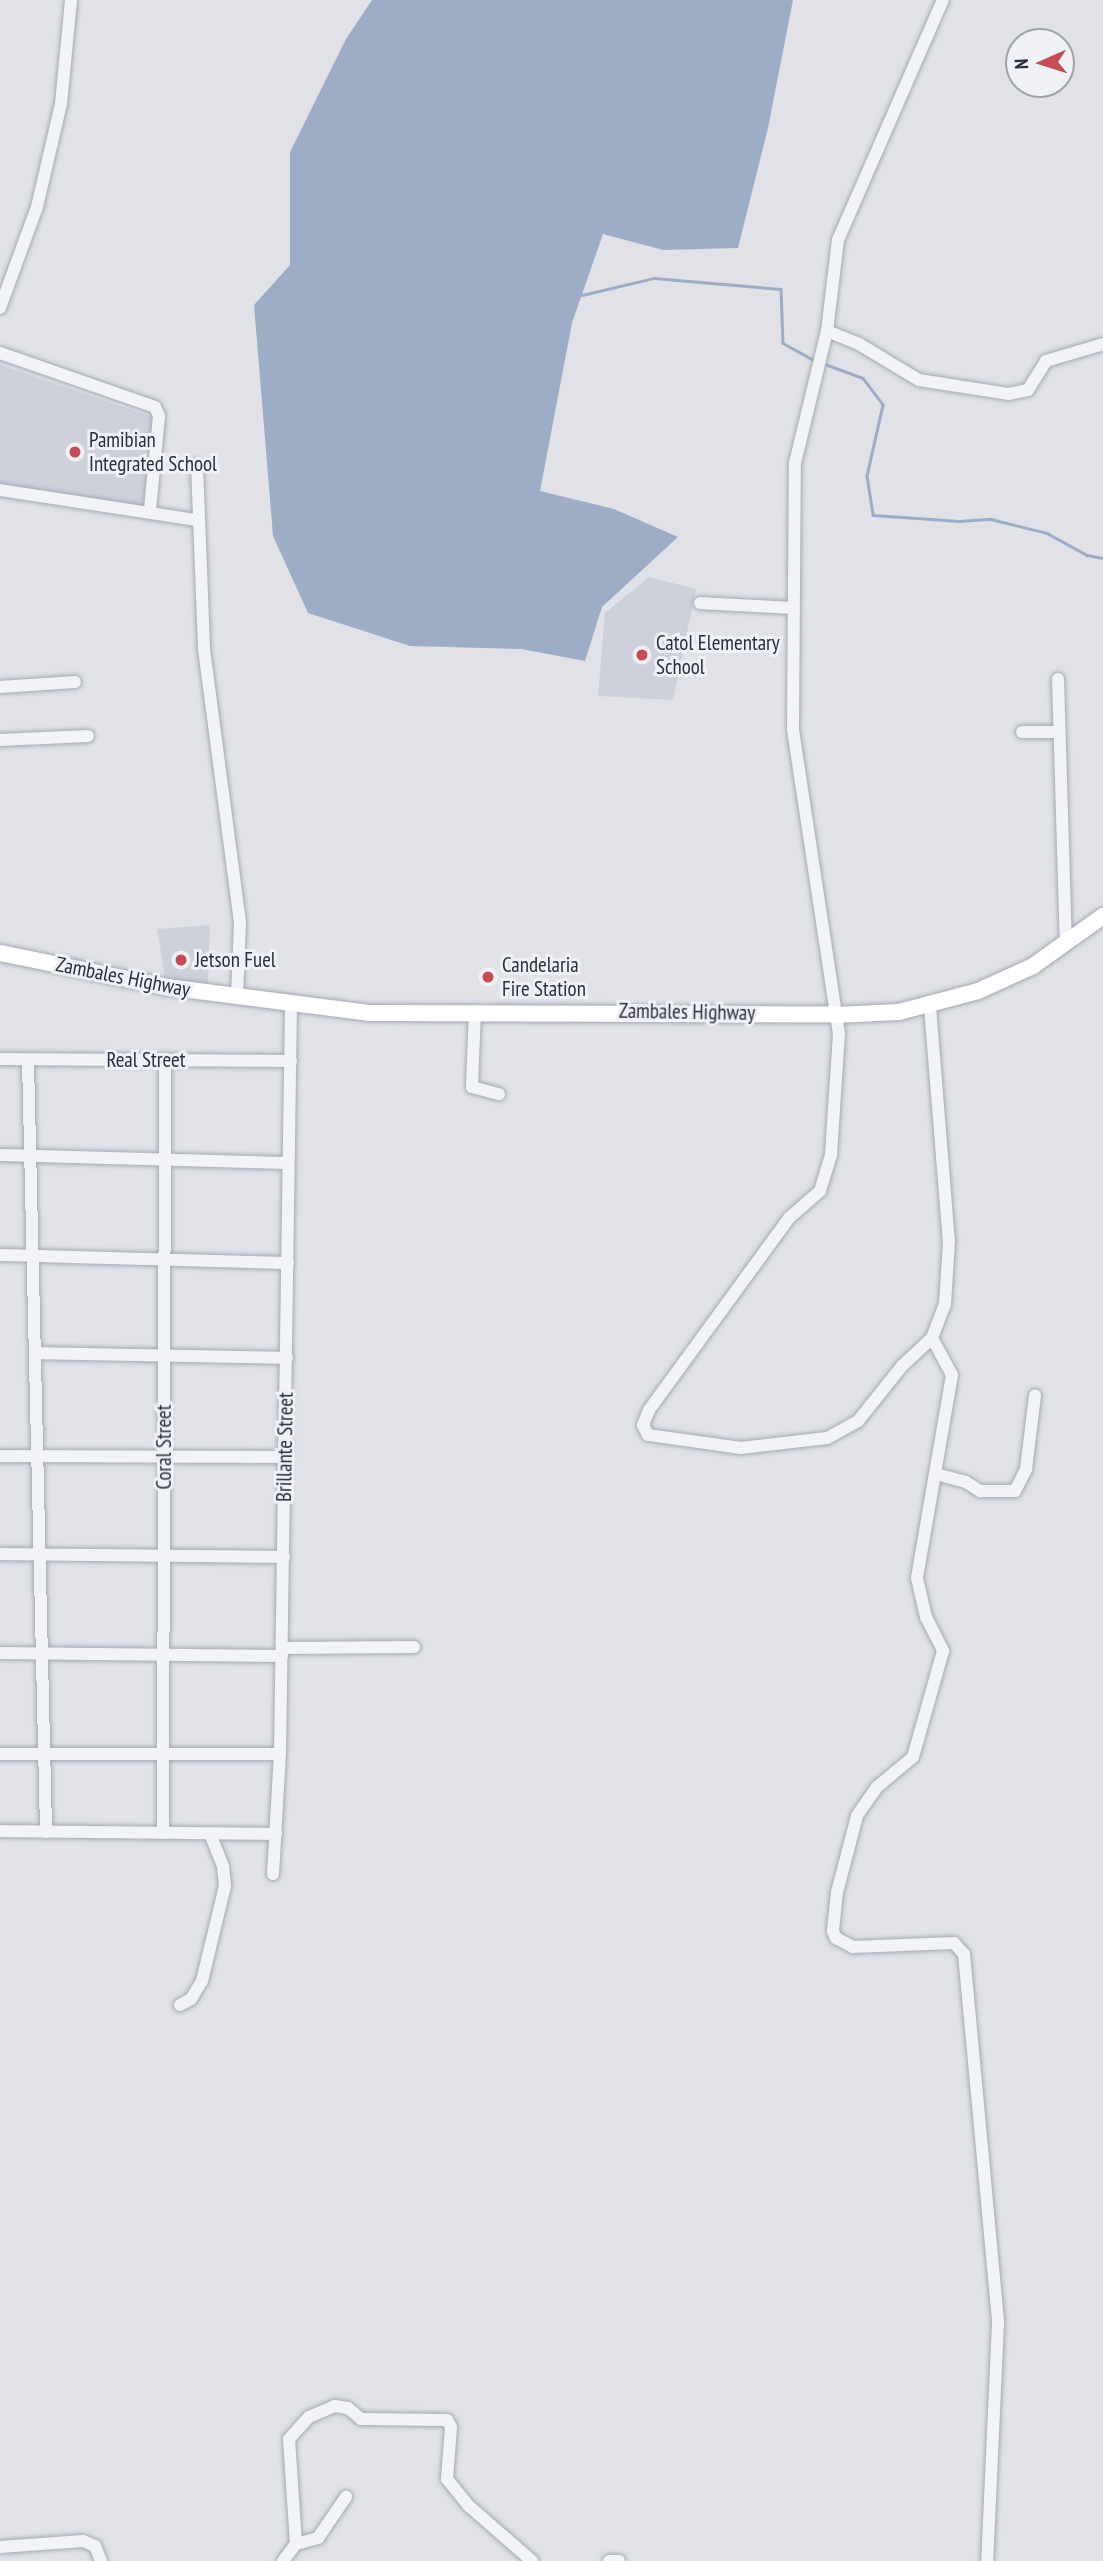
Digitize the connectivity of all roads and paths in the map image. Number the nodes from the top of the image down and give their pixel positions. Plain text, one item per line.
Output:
1 (71, 0) edge
2 (943, 0) edge
3 (0, 308) edge
4 (826, 335) junction
5 (1103, 344) edge
6 (0, 353) edge
7 (197, 466) dead end
8 (0, 490) edge
9 (150, 510) junction
10 (196, 520) junction
11 (700, 603) dead end
12 (792, 608) junction
13 (1058, 678) dead end
14 (75, 682) dead end
15 (0, 687) edge
16 (1022, 732) dead end
17 (1059, 732) junction
18 (88, 736) dead end
19 (0, 740) edge
20 (1103, 916) edge
21 (1066, 942) junction
22 (0, 953) edge
23 (237, 998) junction
24 (291, 1006) junction
25 (930, 1007) junction
26 (475, 1010) junction
27 (835, 1015) junction
28 (0, 1059) edge
29 (28, 1060) junction
30 (165, 1060) junction
31 (291, 1061) junction
32 (499, 1094) dead end
33 (0, 1155) edge
34 (32, 1156) junction
35 (164, 1159) junction
36 (288, 1163) junction
37 (32, 1254) junction
38 (0, 1255) edge
39 (163, 1260) junction
40 (288, 1263) junction
41 (932, 1338) junction
42 (36, 1353) junction
43 (164, 1354) junction
44 (287, 1358) junction
45 (1035, 1396) dead end
46 (164, 1453) junction
47 (39, 1455) junction
48 (0, 1456) edge
49 (284, 1457) junction
50 (936, 1474) junction
51 (0, 1554) edge
52 (40, 1554) junction
53 (162, 1555) junction
54 (284, 1556) junction
55 (414, 1647) dead end
56 (282, 1652) junction
57 (0, 1653) edge
58 (41, 1653) junction
59 (162, 1654) junction
60 (0, 1754) edge
61 (45, 1754) junction
62 (280, 1754) junction
63 (162, 1755) junction
64 (0, 1831) edge
65 (46, 1832) junction
66 (163, 1833) junction
67 (210, 1833) junction
68 (276, 1834) junction
69 (273, 1874) dead end
70 (180, 2006) dead end
71 (346, 2497) dead end
72 (296, 2544) junction
73 (0, 2547) edge
74 (102, 2561) edge
75 (284, 2561) edge
76 (533, 2561) edge
77 (609, 2561) edge
78 (619, 2561) edge
79 (987, 2561) edge

1 - 3 street
2 - 4 street
4 - 5 street
4 - 12 street
6 - 9 street
7 - 10 street
8 - 9 street
9 - 10 street
10 - 23 street
11 - 12 street
12 - 27 street
13 - 17 street
14 - 15 street
16 - 17 street
17 - 21 street
18 - 19 street
20 - 21 main road, Zambales Highway
21 - 25 main road, Zambales Highway
22 - 23 main road, Zambales Highway
23 - 24 main road, Zambales Highway
24 - 26 main road, Zambales Highway
24 - 31 street, Brillante Street
25 - 27 main road, Zambales Highway
25 - 41 street
26 - 27 main road, Zambales Highway
26 - 32 street
27 - 41 street
28 - 29 street, Real Street
29 - 30 street, Real Street
29 - 34 street
30 - 31 street, Real Street
30 - 35 street, Coral Street
31 - 36 street, Brillante Street
33 - 34 street
34 - 35 street
34 - 37 street
35 - 36 street
35 - 39 street, Coral Street
36 - 40 street, Brillante Street
37 - 38 street
37 - 39 street
37 - 42 street
39 - 40 street
39 - 43 street, Coral Street
40 - 44 street, Brillante Street
41 - 50 street
42 - 43 street
42 - 47 street
43 - 44 street
43 - 46 street, Coral Street
44 - 49 street, Brillante Street
45 - 50 street
46 - 47 street
46 - 49 street
46 - 53 street, Coral Street
47 - 48 street
47 - 52 street
49 - 54 street, Brillante Street
50 - 79 street
51 - 52 street
52 - 53 street
52 - 58 street
53 - 54 street
53 - 59 street, Coral Street
54 - 56 street, Brillante Street
55 - 56 street
56 - 59 street
56 - 62 street, Brillante Street
57 - 58 street
58 - 59 street
58 - 61 street
59 - 63 street, Coral Street
60 - 61 street
61 - 63 street
61 - 65 street
62 - 63 street
62 - 68 street, Brillante Street
63 - 66 street, Coral Street
64 - 65 street
65 - 66 street
66 - 67 street
67 - 68 street
67 - 70 street
68 - 69 street, Brillante Street
71 - 72 street
72 - 75 street
72 - 76 street
73 - 74 street
77 - 78 street

